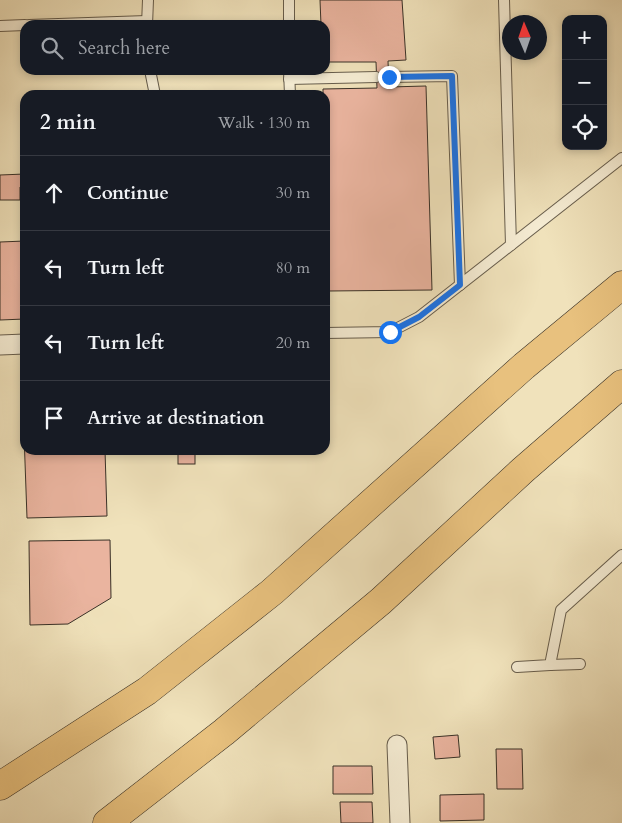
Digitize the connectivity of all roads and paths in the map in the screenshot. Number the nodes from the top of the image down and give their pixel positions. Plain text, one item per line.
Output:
1 (148, 0) edge
2 (289, 0) edge
3 (504, 0) edge
4 (147, 20) edge
5 (289, 20) edge
6 (20, 25) edge
7 (0, 26) edge
8 (151, 75) edge
9 (289, 75) edge
10 (318, 75) edge
11 (376, 77) dead end
12 (389, 77) dead end
13 (154, 90) edge
14 (290, 90) edge
15 (622, 158) edge
16 (511, 245) junction
17 (460, 285) junction
18 (622, 285) edge
19 (330, 333) edge
20 (20, 344) edge
21 (0, 345) edge
22 (622, 384) edge
23 (622, 555) edge
24 (580, 664) dead end
25 (550, 665) junction
26 (517, 667) dead end
27 (397, 745) dead end
28 (0, 786) edge
29 (107, 823) edge
30 (400, 823) edge

1 - 4 lane
2 - 5 lane
3 - 16 lane
6 - 7 lane
8 - 13 lane
9 - 14 lane
10 - 11 lane
12 - 17 lane
15 - 16 lane
16 - 17 lane
17 - 19 lane
18 - 28 highway
20 - 21 street
22 - 29 highway
23 - 25 lane
24 - 25 lane
25 - 26 lane
27 - 30 street

